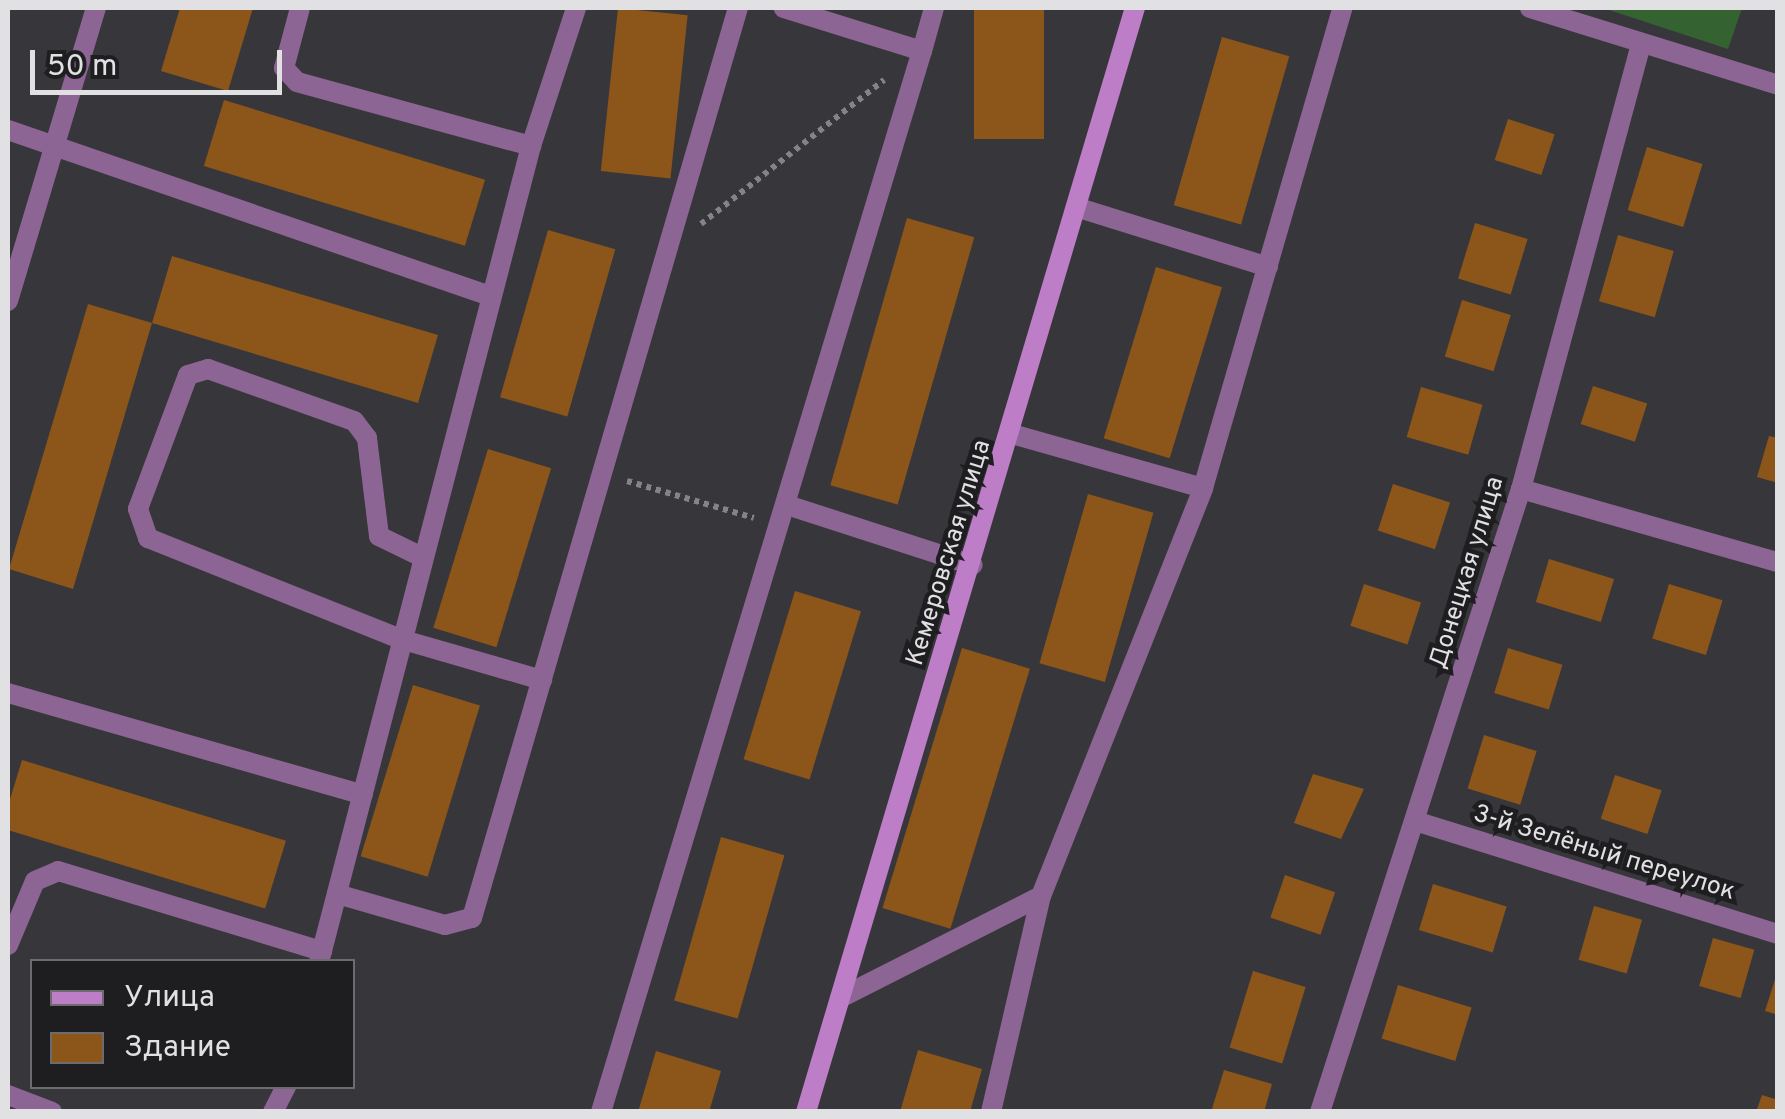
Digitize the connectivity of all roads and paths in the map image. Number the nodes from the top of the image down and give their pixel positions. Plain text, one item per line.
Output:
1 (96, 8) edge
2 (300, 8) edge
3 (576, 8) edge
4 (738, 8) edge
5 (784, 8) edge
6 (934, 8) edge
7 (1135, 8) edge
8 (1342, 8) edge
9 (1530, 8) edge
10 (1642, 44) junction
11 (922, 51) junction
12 (1778, 85) edge
13 (8, 130) edge
14 (57, 146) junction
15 (531, 146) junction
16 (1078, 208) junction
17 (669, 250) junction
18 (1268, 267) junction
19 (490, 296) junction
20 (8, 301) edge
21 (1012, 434) junction
22 (606, 476) junction
23 (1203, 488) junction
24 (1521, 489) junction
25 (784, 515) junction
26 (422, 557) junction
27 (1778, 562) edge
28 (973, 565) junction
29 (400, 639) junction
30 (542, 680) junction
31 (8, 694) edge
32 (363, 795) junction
33 (1415, 821) junction
34 (337, 894) junction
35 (1040, 896) junction
36 (1778, 934) edge
37 (8, 945) edge
38 (320, 956) edge
39 (840, 998) junction
40 (284, 1089) edge
41 (8, 1095) edge
42 (52, 1112) edge
43 (273, 1112) edge
44 (600, 1112) edge
45 (806, 1112) edge
46 (991, 1112) edge
47 (1320, 1112) edge

1 - 14 street
2 - 15 street
3 - 15 street
4 - 17 street
5 - 11 street
6 - 11 street
7 - 16 street, Кемеровская улица
8 - 18 street
9 - 10 street
10 - 12 street
10 - 24 street, Донецкая улица
11 - 17 path
11 - 25 street
13 - 14 street
14 - 19 street
14 - 20 street
15 - 19 street
16 - 18 street
16 - 21 street, Кемеровская улица
17 - 22 street
18 - 23 street
19 - 26 street
21 - 23 street
21 - 28 street, Кемеровская улица
22 - 25 path
22 - 30 street
23 - 35 street
24 - 27 street
24 - 33 street, Донецкая улица
25 - 28 street
25 - 44 street
26 - 29 street
26 - 29 street
28 - 39 street, Кемеровская улица
29 - 30 street
29 - 32 street
30 - 34 street
31 - 32 street
32 - 34 street
33 - 36 street, 3-й Зелёный переулок
33 - 47 street, Донецкая улица
34 - 38 street
35 - 39 street
35 - 46 street
37 - 38 street
39 - 45 street, Кемеровская улица
40 - 43 street
41 - 42 street

